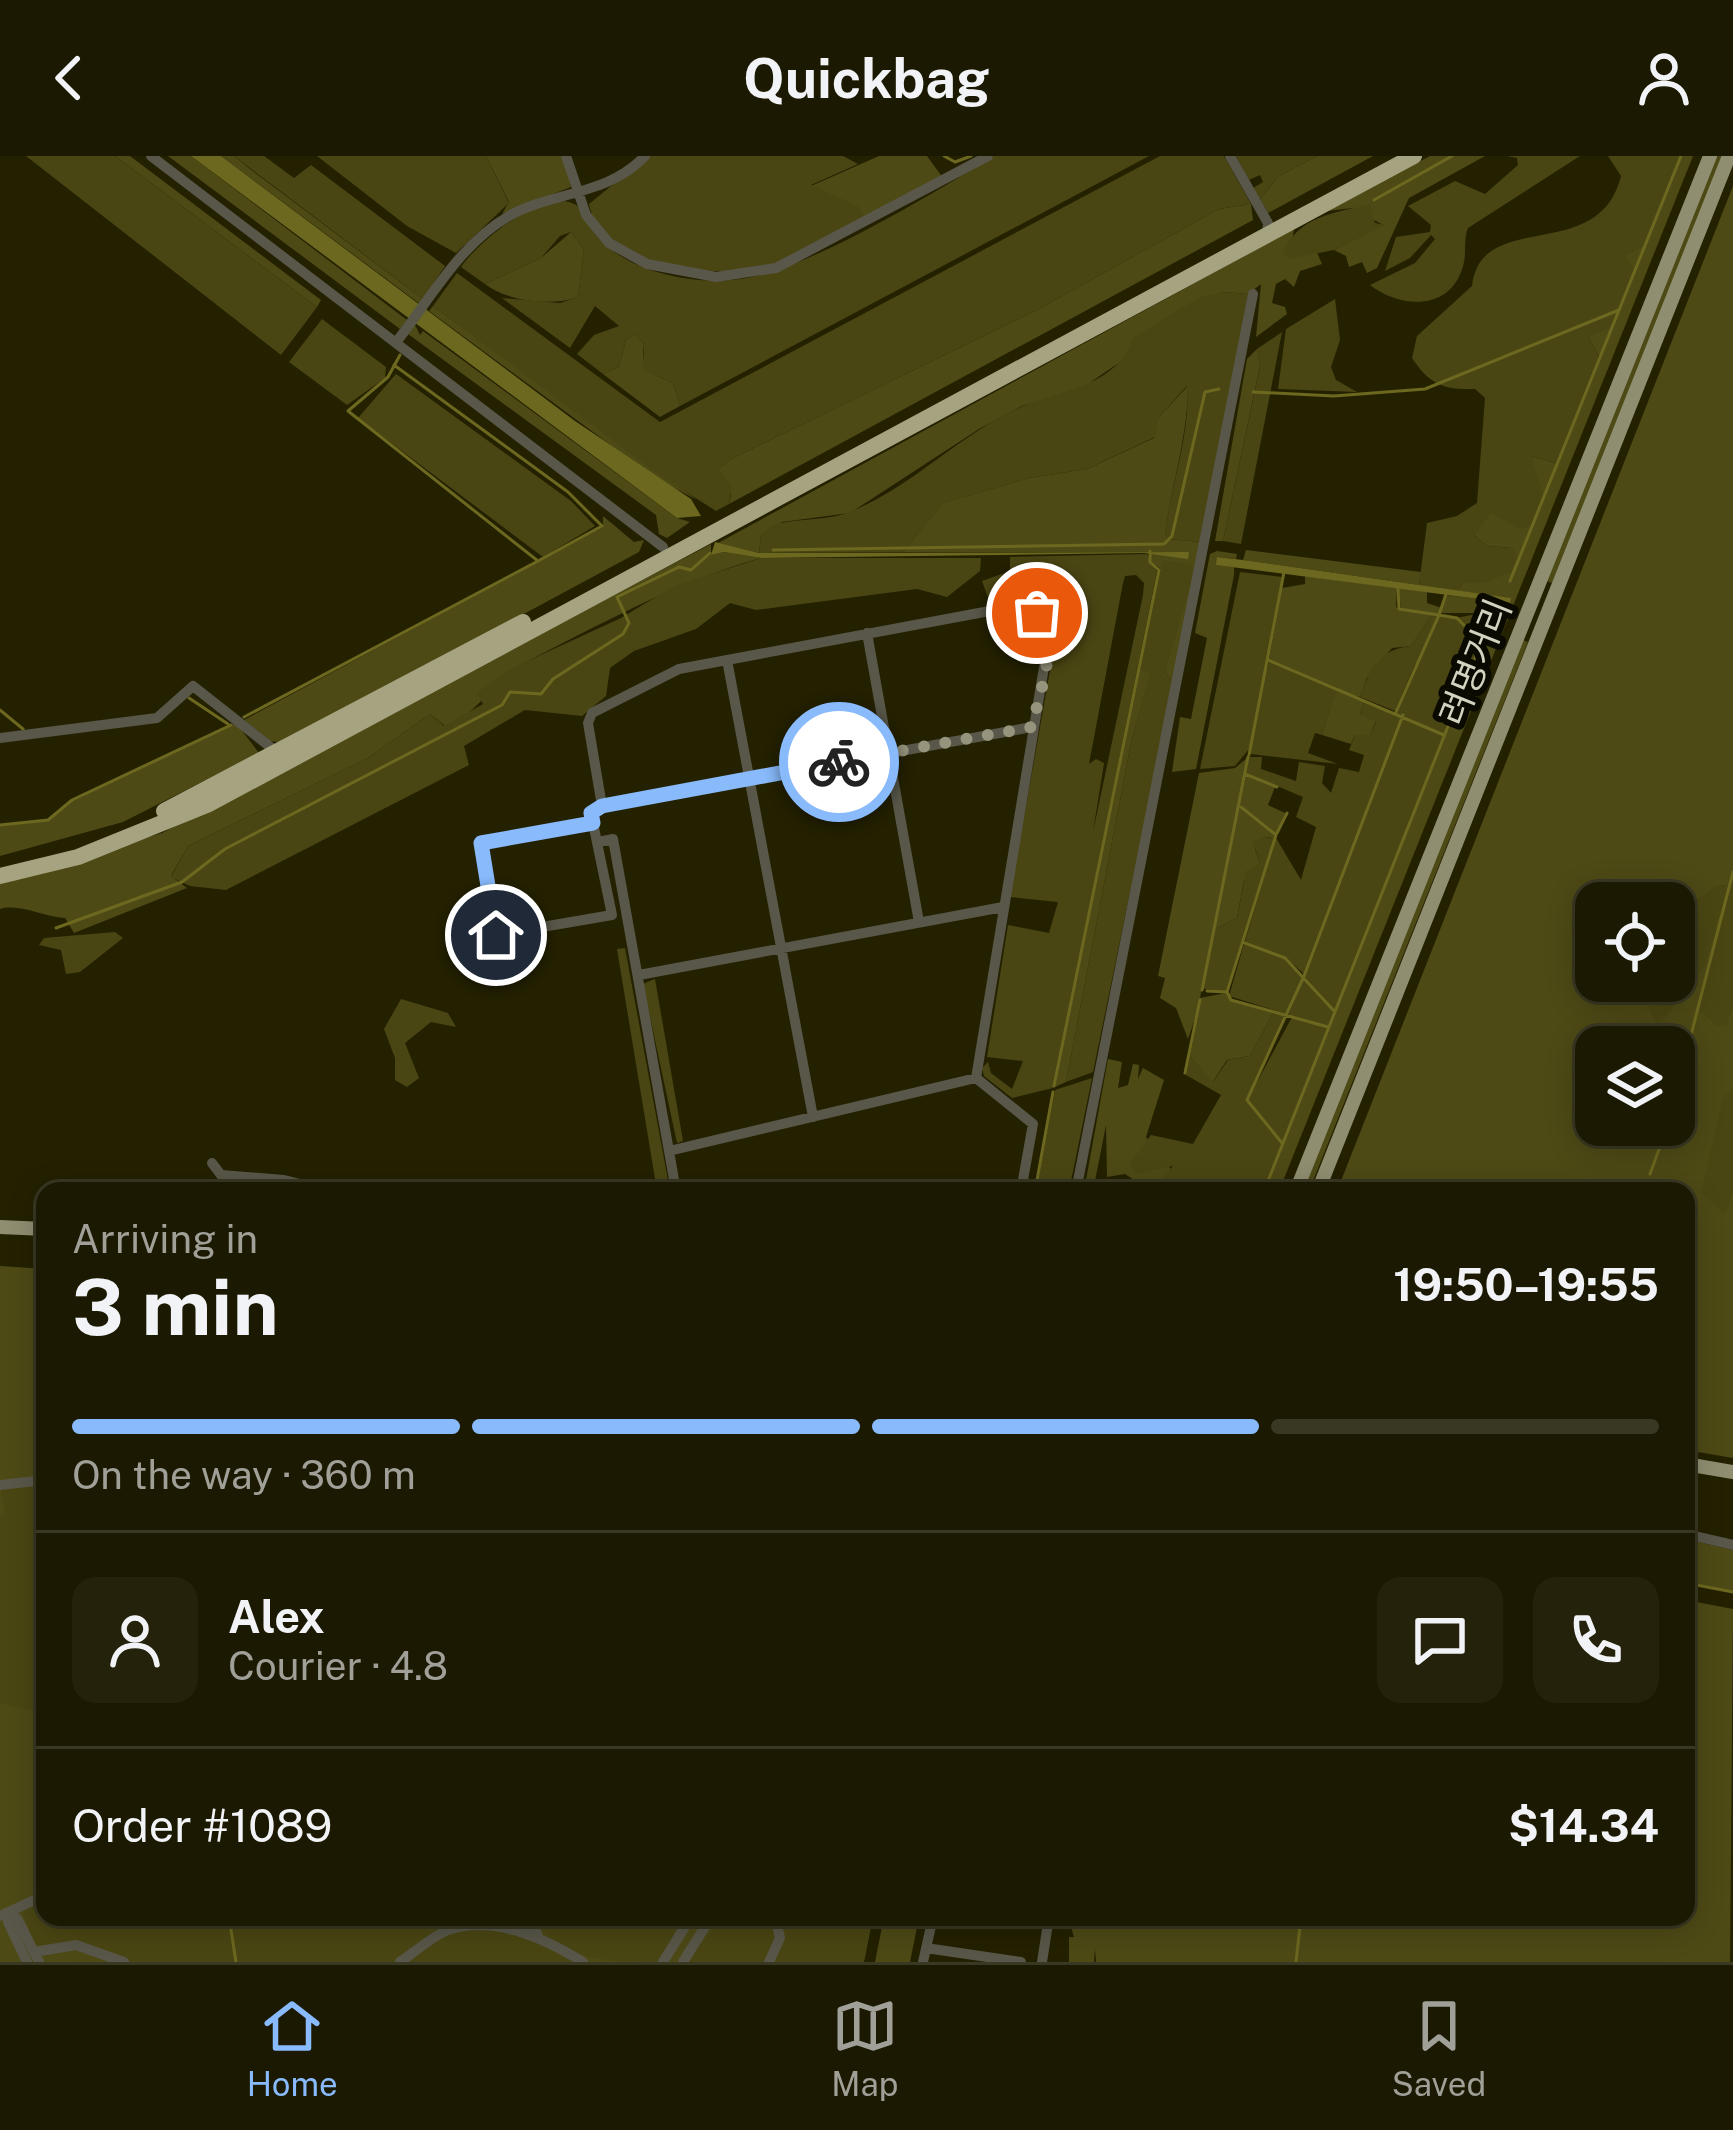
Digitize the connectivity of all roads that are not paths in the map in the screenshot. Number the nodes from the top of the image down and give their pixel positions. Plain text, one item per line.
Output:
1 (151, 156) edge
2 (566, 156) edge
3 (645, 156) edge
4 (988, 156) edge
5 (1230, 156) edge
6 (1391, 156) edge
7 (1414, 156) edge
8 (1710, 156) edge
9 (1730, 156) edge
10 (580, 194) junction
11 (1268, 229) junction
12 (1253, 294) dead end
13 (401, 337) junction
14 (696, 536) junction
15 (663, 547) junction
16 (866, 633) junction
17 (727, 660) junction
18 (1032, 727) junction
19 (0, 738) edge
20 (278, 753) junction
21 (886, 753) junction
22 (748, 779) junction
23 (602, 806) junction
24 (593, 823) junction
25 (598, 842) junction
26 (0, 865) edge
27 (0, 876) edge
28 (1003, 907) junction
29 (919, 922) junction
30 (779, 949) junction
31 (639, 975) junction
32 (976, 1078) junction
33 (813, 1118) junction
34 (669, 1151) junction
35 (212, 1163) dead end
36 (300, 1182) edge
37 (674, 1182) edge
38 (1023, 1182) edge
39 (1078, 1182) edge
40 (1301, 1182) edge
41 (1322, 1182) edge
42 (0, 1226) edge
43 (36, 1228) edge
44 (1695, 1466) edge
45 (1733, 1472) edge
46 (36, 1481) edge
47 (0, 1485) edge
48 (1695, 1536) edge
49 (1733, 1545) edge
50 (36, 1899) edge
51 (7, 1915) edge
52 (451, 1926) edge
53 (533, 1926) edge
54 (685, 1926) edge
55 (705, 1926) edge
56 (778, 1926) edge
57 (931, 1926) edge
58 (1048, 1926) edge
59 (448, 1930) junction
60 (538, 1936) junction
61 (926, 1948) junction
62 (28, 1959) edge
63 (124, 1962) edge
64 (400, 1962) edge
65 (584, 1962) edge
66 (663, 1962) edge
67 (683, 1962) edge
68 (769, 1962) edge
69 (923, 1962) edge
70 (1021, 1962) edge
71 (1042, 1962) edge

1 - 13 street
2 - 10 street
3 - 10 street
4 - 10 street
5 - 11 street
6 - 11 highway
7 - 11 highway
8 - 40 main road, 려명거리
9 - 41 main road, 려명거리
10 - 13 street
11 - 14 highway
12 - 39 street
13 - 15 street
14 - 15 highway
14 - 27 highway
15 - 20 highway
16 - 17 street
16 - 18 street
16 - 21 street
17 - 22 street
17 - 23 street
18 - 21 street
18 - 28 street
19 - 20 street
20 - 26 highway
21 - 22 street
21 - 29 street
22 - 23 street
22 - 30 street
23 - 24 street
24 - 25 street
24 - 25 street
25 - 31 street
28 - 29 street
28 - 32 street
29 - 30 street
30 - 31 street
30 - 33 street
31 - 34 street
32 - 33 street
32 - 38 street
33 - 34 street
34 - 37 street
35 - 36 street
42 - 43 main road
44 - 45 main road
46 - 47 street
48 - 49 street
50 - 51 street
51 - 62 street
52 - 59 street
53 - 60 street
54 - 66 street
55 - 67 street
56 - 68 street
57 - 61 street
58 - 71 street
59 - 60 street
59 - 64 street
60 - 65 street
61 - 69 street
61 - 70 street
62 - 63 street

